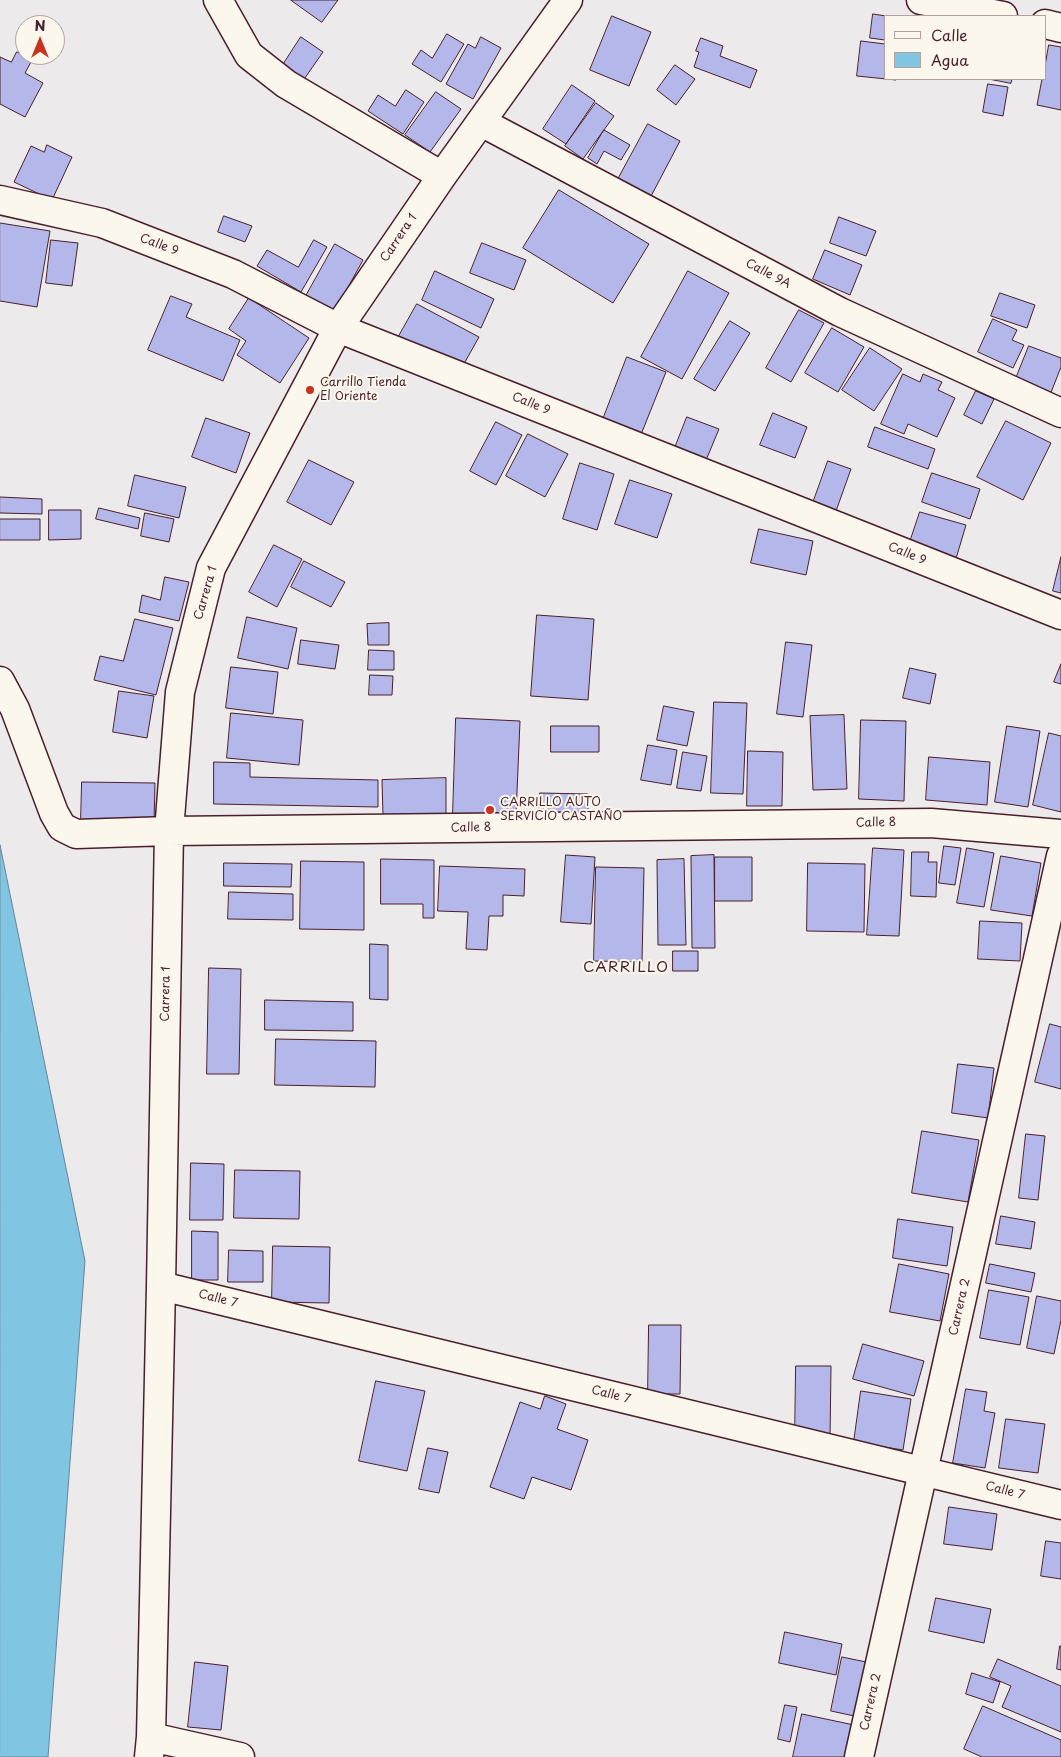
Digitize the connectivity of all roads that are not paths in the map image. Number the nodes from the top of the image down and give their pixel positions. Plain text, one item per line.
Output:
1 (218, 0) edge
2 (568, 0) edge
3 (921, 0) edge
4 (999, 15) edge
5 (1046, 24) edge
6 (1061, 28) edge
7 (482, 122) junction
8 (442, 176) junction
9 (0, 200) edge
10 (338, 328) junction
11 (1061, 413) edge
12 (1061, 615) edge
13 (0, 681) edge
14 (169, 831) junction
15 (1061, 834) edge
16 (1061, 856) edge
17 (161, 1286) junction
18 (924, 1472) junction
19 (1061, 1505) edge
20 (150, 1747) edge
21 (240, 1757) edge
22 (859, 1757) edge

1 - 8 street
2 - 7 street, Carrera 1
3 - 4 street
5 - 6 street
7 - 8 street, Carrera 1
7 - 11 street, Calle 9A
8 - 10 street, Carrera 1
9 - 10 street, Calle 9
10 - 12 street, Calle 9
10 - 14 street, Carrera 1
13 - 14 street, Calle 8
14 - 15 street, Calle 8
14 - 17 street, Carrera 1
16 - 18 street, Carrera 2
17 - 18 street, Calle 7
17 - 20 street, Carrera 1
18 - 19 street, Calle 7
18 - 22 street, Carrera 2
20 - 21 street

